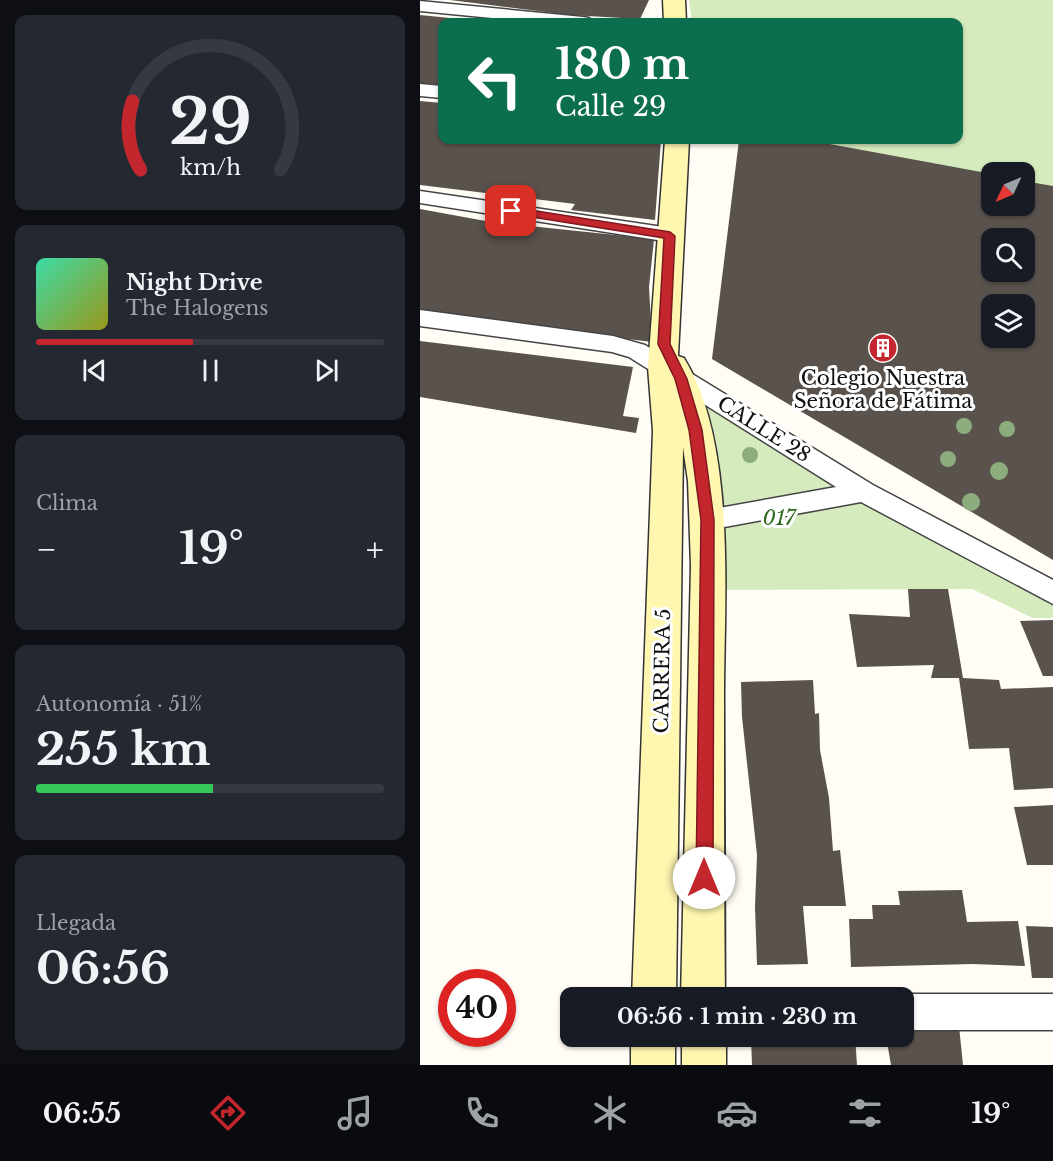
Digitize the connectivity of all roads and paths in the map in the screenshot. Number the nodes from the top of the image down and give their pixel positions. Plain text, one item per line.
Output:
1 (674, 0) edge
2 (420, 6) edge
3 (542, 18) edge
4 (675, 18) edge
5 (420, 90) edge
6 (438, 92) edge
7 (677, 144) edge
8 (420, 196) edge
9 (670, 236) junction
10 (420, 318) edge
11 (669, 363) junction
12 (864, 492) junction
13 (708, 520) junction
14 (1053, 593) edge
15 (654, 987) edge
16 (703, 987) edge
17 (914, 1012) edge
18 (1053, 1012) edge
19 (653, 1047) edge
20 (704, 1047) edge
21 (653, 1065) edge
22 (704, 1065) edge

1 - 4 street
2 - 3 street
5 - 6 street
7 - 9 street, CARRERA 5
8 - 9 street
9 - 11 street, CARRERA 5
10 - 11 street, CALLE 28
11 - 12 street, CALLE 28
11 - 13 street, CARRERA 5
11 - 15 street, CARRERA 5
12 - 13 street
12 - 14 street, CALLE 28
13 - 16 street, CARRERA 5
17 - 18 street
19 - 21 street
20 - 22 street

